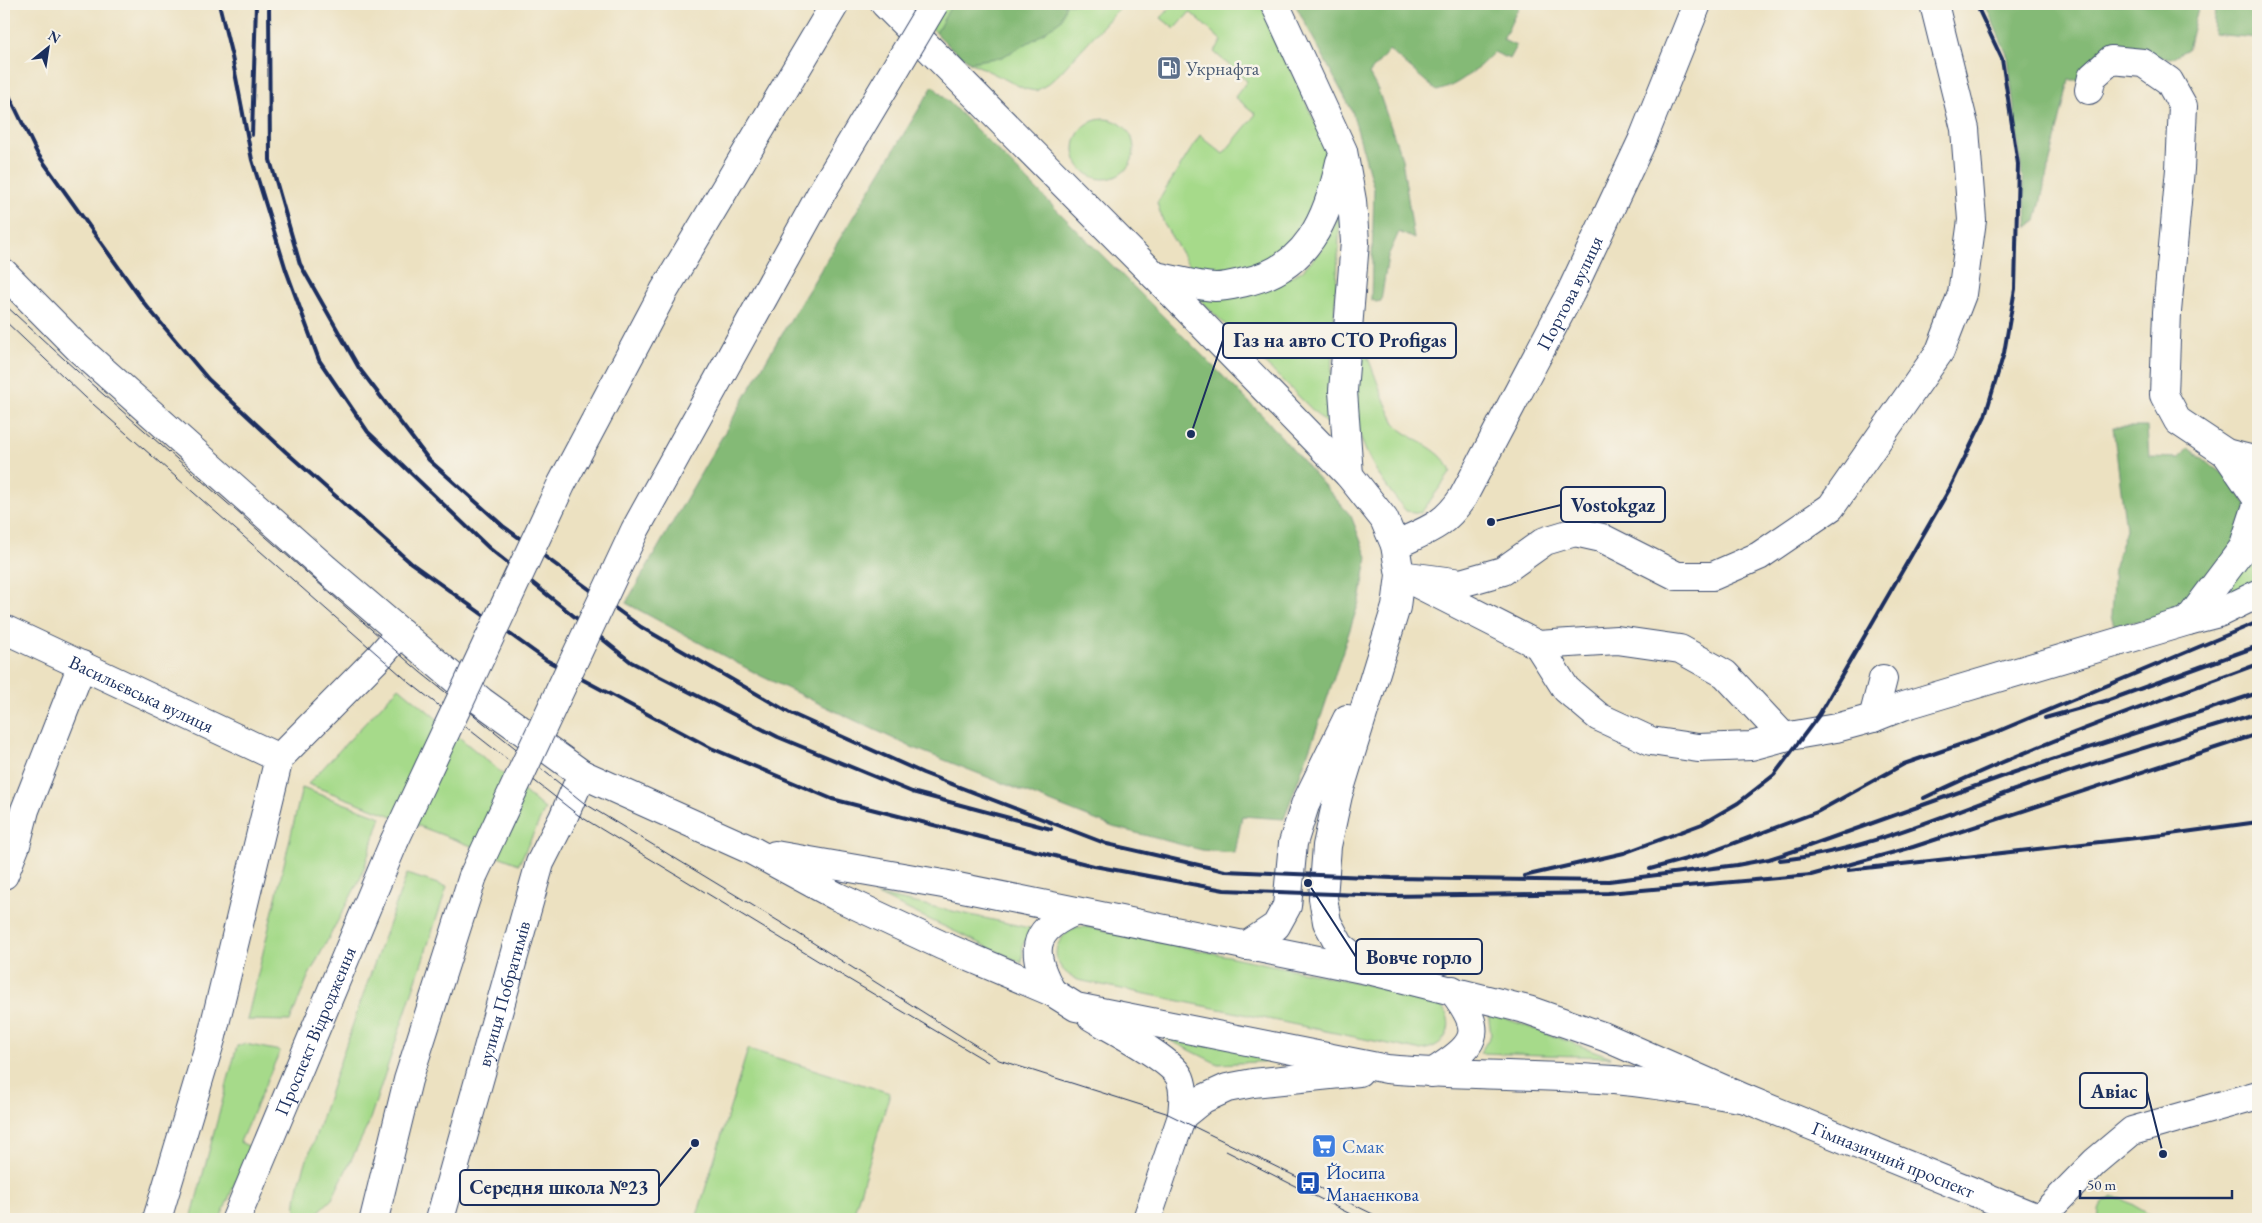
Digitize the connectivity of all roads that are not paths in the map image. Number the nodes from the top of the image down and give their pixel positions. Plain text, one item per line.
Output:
1 (835, 4) edge
2 (885, 4) edge
3 (934, 4) edge
4 (1275, 4) edge
5 (1698, 4) edge
6 (1934, 4) edge
7 (2089, 90) dead end
8 (1343, 151) junction
9 (4, 273) edge
10 (1155, 276) junction
11 (2226, 453) junction
12 (2258, 461) edge
13 (1349, 475) junction
14 (2258, 501) edge
15 (1395, 545) junction
16 (1400, 575) junction
17 (2258, 594) edge
18 (2188, 621) junction
19 (4, 629) edge
20 (401, 632) junction
21 (1538, 645) junction
22 (1380, 662) junction
23 (82, 665) junction
24 (1883, 679) dead end
25 (1873, 718) junction
26 (1784, 737) junction
27 (279, 758) junction
28 (582, 774) junction
29 (751, 850) junction
30 (4, 875) edge
31 (1074, 912) junction
32 (1246, 946) junction
33 (1372, 971) junction
34 (1452, 990) junction
35 (1052, 992) junction
36 (1076, 1007) junction
37 (1387, 1069) junction
38 (1432, 1073) junction
39 (2258, 1095) edge
40 (1746, 1099) junction
41 (1182, 1116) junction
42 (157, 1219) edge
43 (236, 1219) edge
44 (374, 1219) edge
45 (440, 1219) edge
46 (1147, 1219) edge
47 (2040, 1219) edge

1 - 43 main road, Проспект Відродження, bridge
2 - 10 main road
3 - 44 main road, bridge
4 - 8 main road
5 - 15 main road, Портова вулиця
6 - 16 main road
7 - 11 main road
8 - 10 main road
8 - 13 main road
9 - 20 main road
10 - 13 main road
11 - 12 main road
11 - 14 main road
13 - 15 main road
14 - 18 main road
15 - 16 main road
16 - 21 main road
16 - 22 main road
17 - 18 main road
18 - 25 main road
19 - 23 main road, Васильєвська вулиця
20 - 27 main road
20 - 28 main road
21 - 26 main road
21 - 26 main road
22 - 32 main road
22 - 33 main road
23 - 27 main road, Васильєвська вулиця
23 - 30 main road
24 - 25 main road
25 - 26 main road
27 - 42 main road
28 - 29 main road
28 - 45 main road, вулиця Побратимів
29 - 31 main road, Гімназичний проспект
29 - 35 main road
31 - 32 main road, Гімназичний проспект
31 - 35 main road
32 - 33 main road, Гімназичний проспект
33 - 34 main road, Гімназичний проспект
34 - 38 main road
34 - 40 main road, Гімназичний проспект
35 - 36 main road
36 - 37 main road
36 - 41 main road
37 - 38 main road, Гімназичний проспект
37 - 41 main road
38 - 40 main road, Гімназичний проспект
39 - 47 main road
40 - 47 main road, Гімназичний проспект
41 - 46 main road

